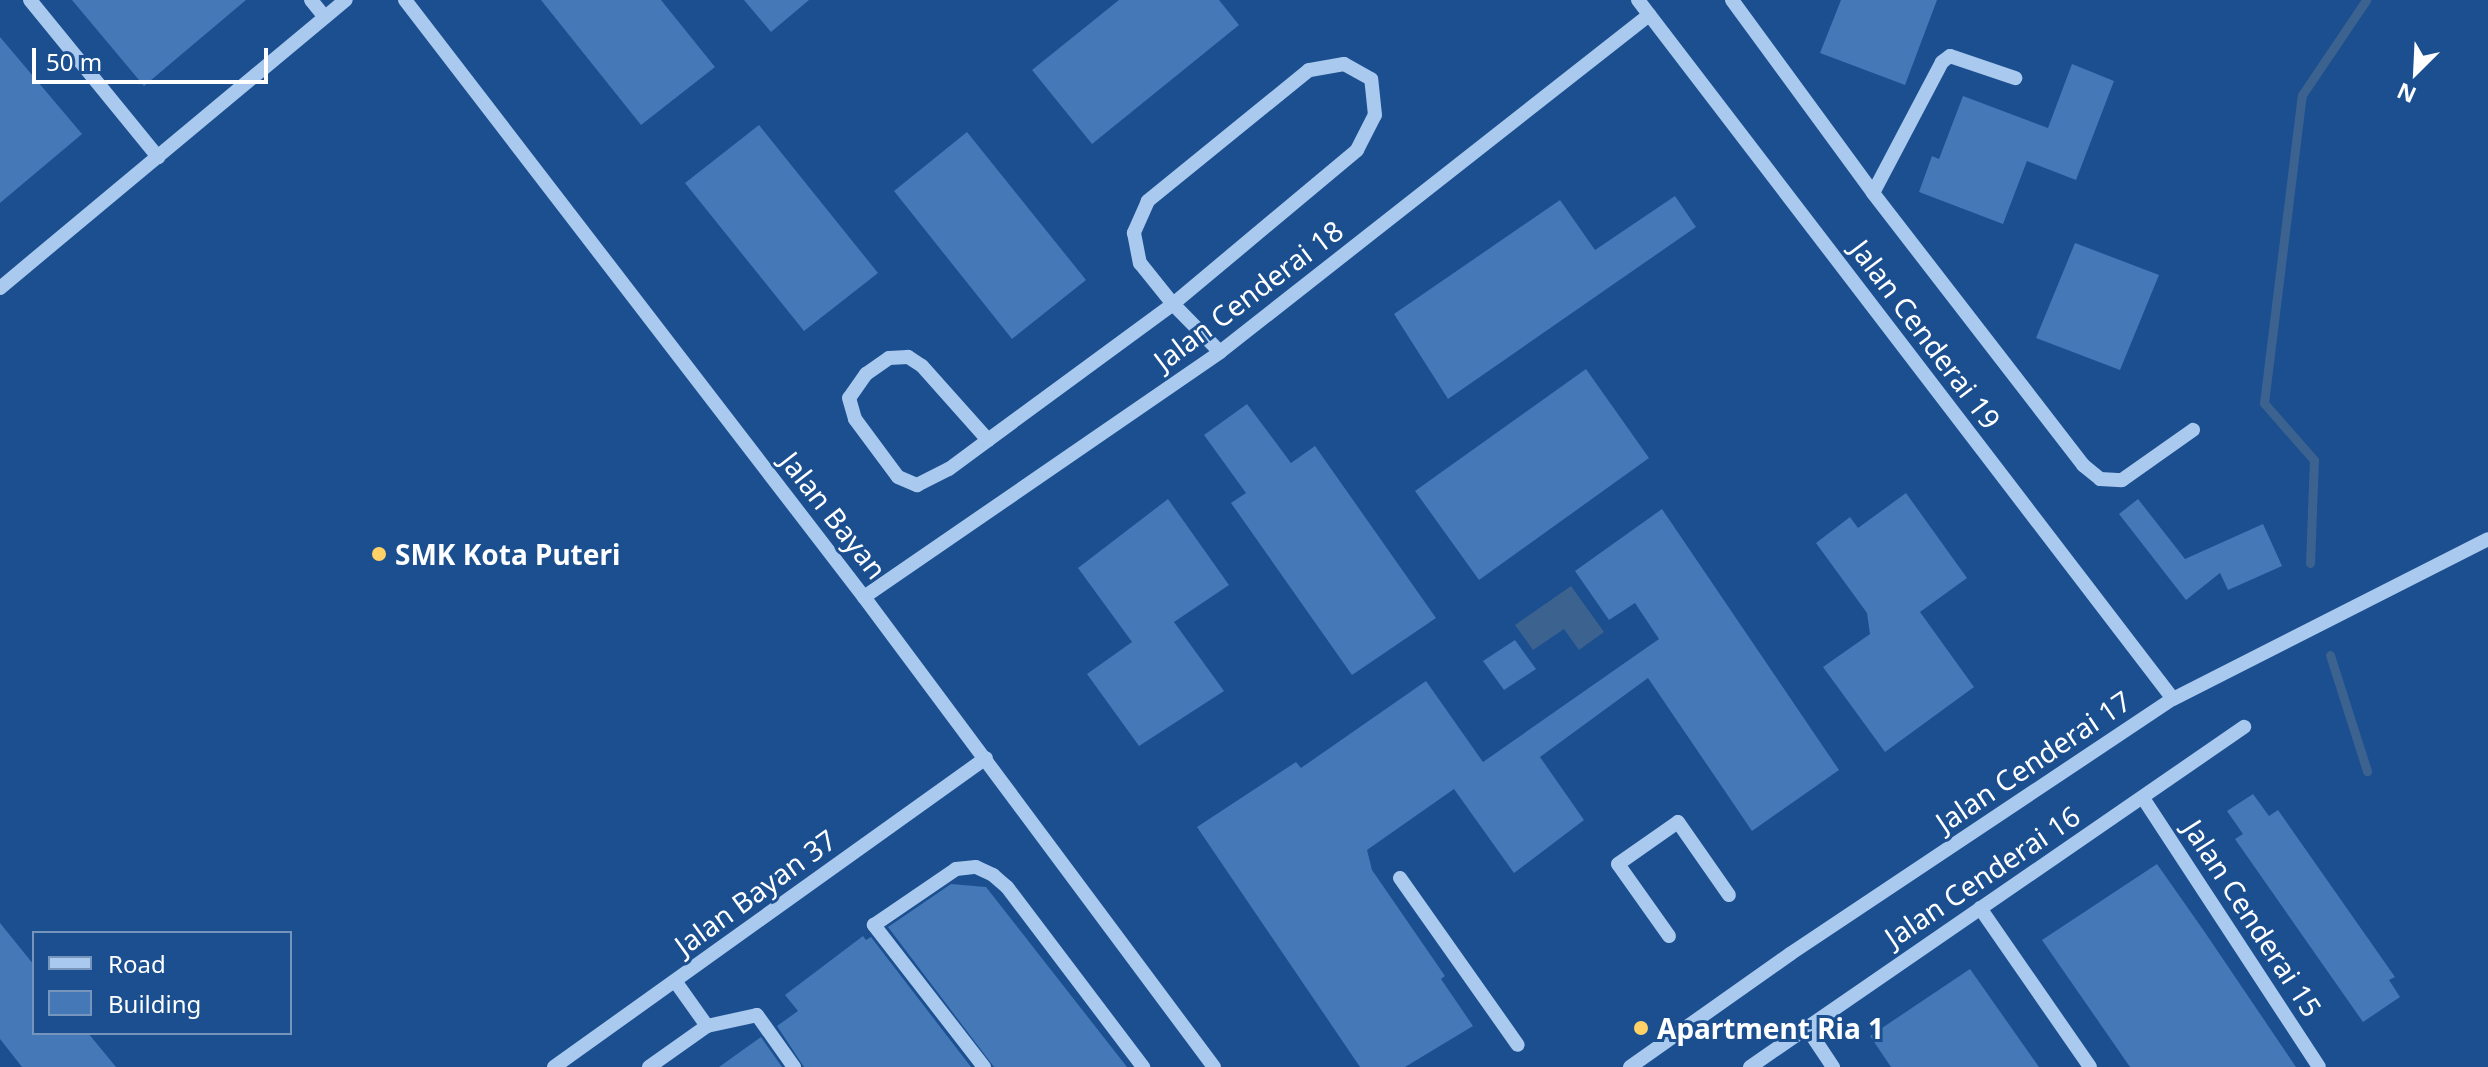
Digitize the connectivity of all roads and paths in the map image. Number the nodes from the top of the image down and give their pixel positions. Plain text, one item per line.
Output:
1 (30, 0) edge
2 (311, 0) edge
3 (346, 0) edge
4 (405, 0) edge
5 (1638, 0) edge
6 (1732, 0) edge
7 (1649, 15) junction
8 (325, 17) junction
9 (2015, 78) dead end
10 (158, 157) junction
11 (1873, 193) junction
12 (0, 288) edge
13 (1173, 304) junction
14 (1220, 352) junction
15 (2193, 430) dead end
16 (988, 440) junction
17 (2488, 539) edge
18 (864, 597) junction
19 (2173, 699) junction
20 (2244, 727) dead end
21 (986, 758) junction
22 (2143, 798) junction
23 (1400, 878) dead end
24 (1729, 895) dead end
25 (1980, 908) junction
26 (1669, 936) dead end
27 (675, 981) junction
28 (707, 1026) junction
29 (1807, 1028) junction
30 (1518, 1045) dead end
31 (554, 1067) edge
32 (649, 1067) edge
33 (794, 1067) edge
34 (984, 1067) edge
35 (1143, 1067) edge
36 (1214, 1067) edge
37 (1630, 1067) edge
38 (1750, 1067) edge
39 (1833, 1067) edge
40 (2090, 1067) edge
41 (2319, 1067) edge

1 - 10 street
2 - 8 street
3 - 8 street
4 - 18 street, Jalan Bayan
5 - 7 street, Jalan Cenderai 19
6 - 11 street
7 - 14 street, Jalan Cenderai 18
7 - 19 street, Jalan Cenderai 19
8 - 10 street
9 - 11 street
10 - 12 street
11 - 15 street
13 - 13 street
13 - 14 street
13 - 16 street
14 - 18 street, Jalan Cenderai 18
16 - 16 street
17 - 19 street, Jalan Cenderai 17
18 - 21 street, Jalan Bayan
19 - 37 street, Jalan Cenderai 17
20 - 22 street, Jalan Cenderai 16
21 - 27 street, Jalan Bayan 37
21 - 36 street, Jalan Bayan
22 - 25 street, Jalan Cenderai 16
22 - 41 street, Jalan Cenderai 15
23 - 30 street
24 - 26 street
25 - 29 street, Jalan Cenderai 16
25 - 40 street
27 - 28 street
27 - 31 street, Jalan Bayan 37
28 - 32 street
28 - 33 street
29 - 38 street, Jalan Cenderai 16
29 - 39 street
34 - 35 street

